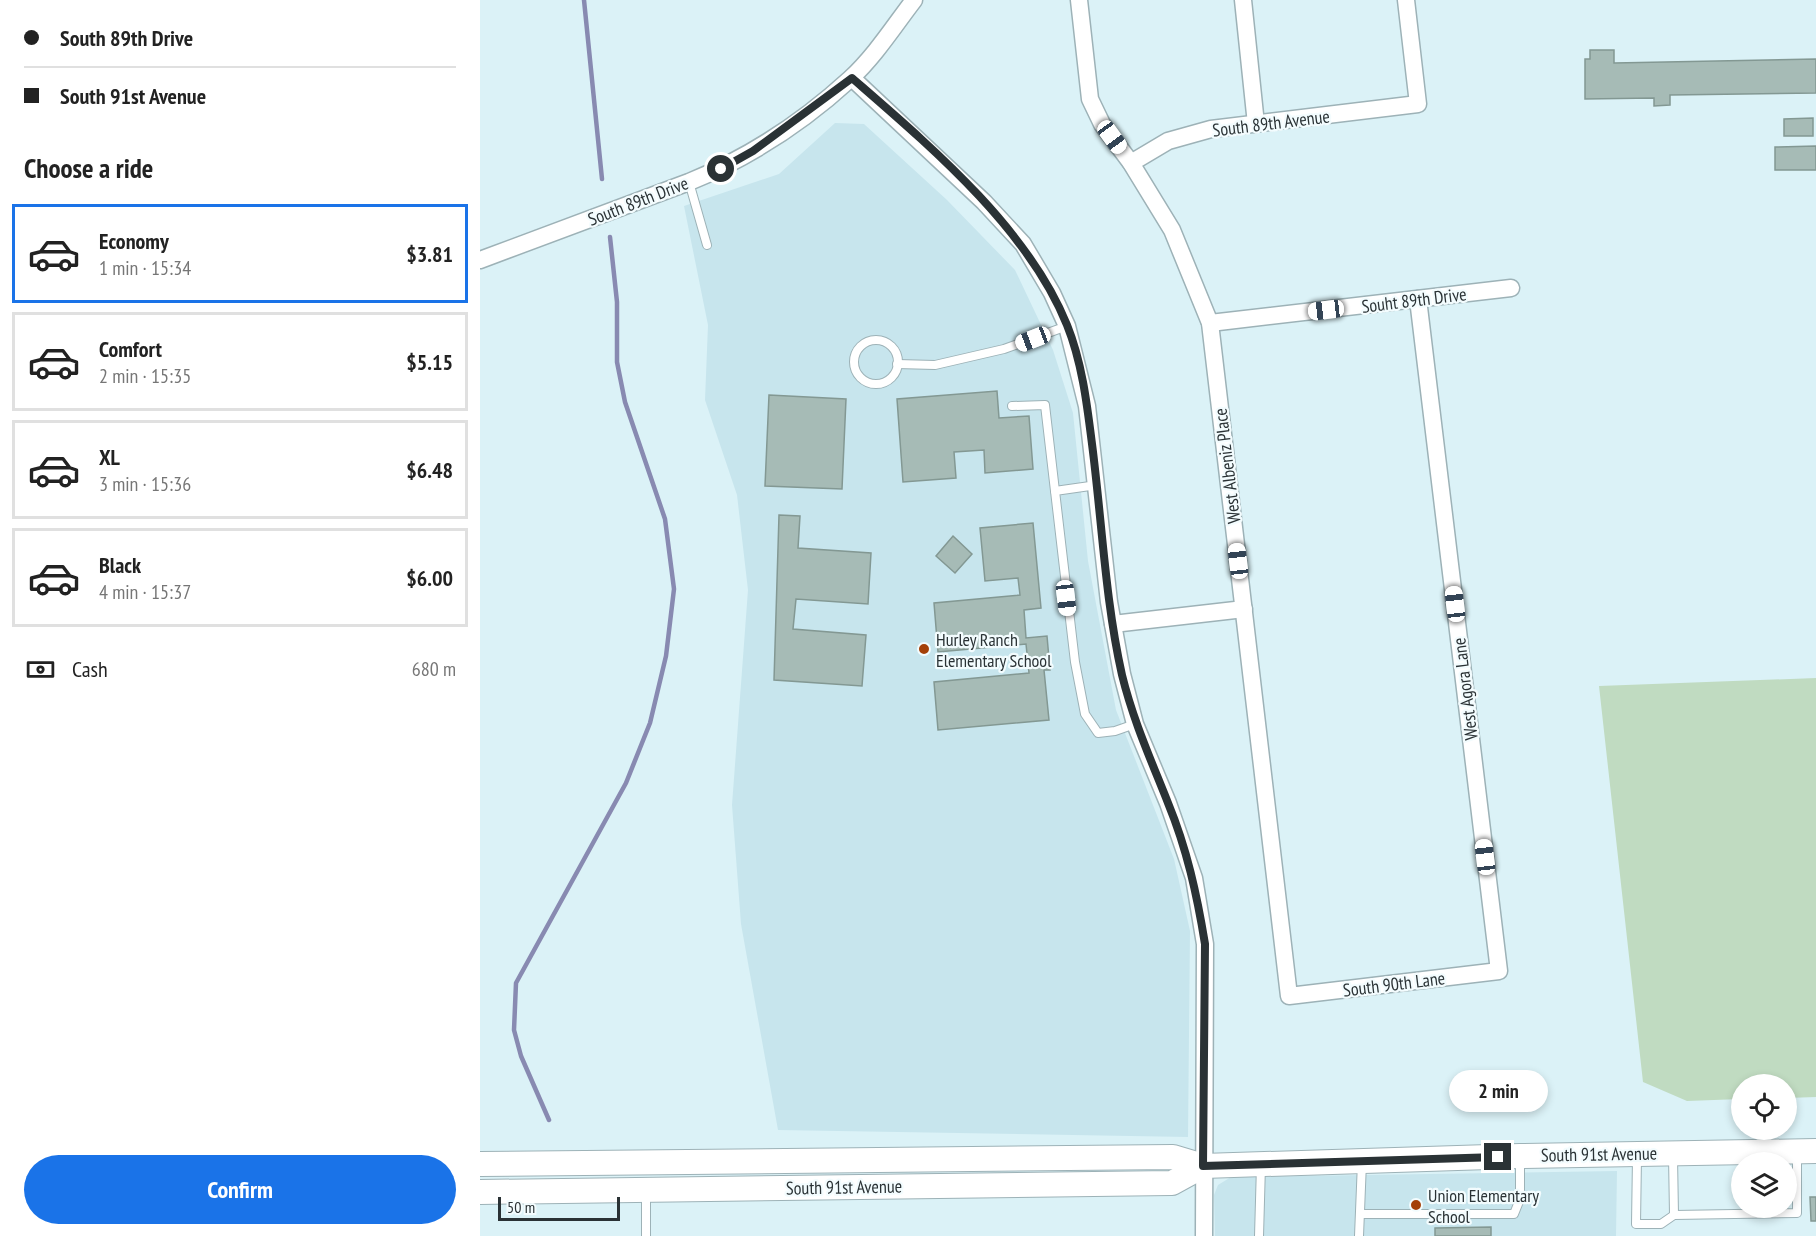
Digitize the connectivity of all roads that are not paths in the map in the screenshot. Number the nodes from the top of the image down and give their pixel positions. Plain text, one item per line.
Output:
1 (914, 0) edge
2 (1079, 0) edge
3 (1243, 0) edge
4 (1406, 0) edge
5 (852, 78) junction
6 (1256, 124) junction
7 (1131, 163) junction
8 (689, 182) junction
9 (707, 245) dead end
10 (480, 260) edge
11 (1511, 288) dead end
12 (1418, 299) junction
13 (1210, 324) junction
14 (1067, 326) junction
15 (897, 364) junction
16 (1012, 406) dead end
17 (1097, 485) junction
18 (1055, 491) junction
19 (1244, 609) junction
20 (1113, 624) junction
21 (1135, 724) junction
22 (1499, 971) joint
23 (1289, 996) joint
24 (1806, 1151) edge
25 (1673, 1153) junction
26 (1637, 1154) junction
27 (1520, 1156) junction
28 (1362, 1161) junction
29 (480, 1164) edge
30 (1261, 1164) junction
31 (1203, 1166) junction
32 (646, 1190) junction
33 (480, 1192) edge
34 (1360, 1214) junction
35 (1674, 1215) junction
36 (645, 1236) edge
37 (1204, 1236) edge
38 (1259, 1236) edge
39 (1359, 1236) edge

1 - 5 street, South 89th Drive
2 - 7 street, West Albeniz Place
3 - 6 street
4 - 6 street, South 89th Avenue
5 - 8 street, South 89th Drive
5 - 14 street
6 - 7 street, South 89th Avenue
7 - 13 street, West Albeniz Place
8 - 9 lane
8 - 10 street, South 89th Drive
11 - 12 street, Souht 89th Drive
12 - 13 street, Souht 89th Drive
12 - 22 street, West Agora Lane
13 - 19 street, West Albeniz Place
14 - 15 lane
14 - 17 street
15 - 15 lane
16 - 18 lane
17 - 18 lane
17 - 20 street
18 - 21 lane
19 - 20 street
19 - 23 street, West Albeniz Place
20 - 21 street
21 - 31 street
22 - 23 street, South 90th Lane
24 - 25 main road, South 91st Avenue
24 - 35 lane
25 - 26 main road, South 91st Avenue
25 - 35 lane
26 - 27 main road, South 91st Avenue
26 - 35 lane
27 - 28 main road, South 91st Avenue
27 - 34 lane
28 - 30 main road, South 91st Avenue
28 - 34 lane
29 - 31 main road, South 91st Avenue
30 - 31 main road, South 91st Avenue
30 - 38 lane
31 - 32 main road, South 91st Avenue
31 - 37 street
32 - 33 main road, South 91st Avenue
32 - 36 lane
34 - 39 lane

